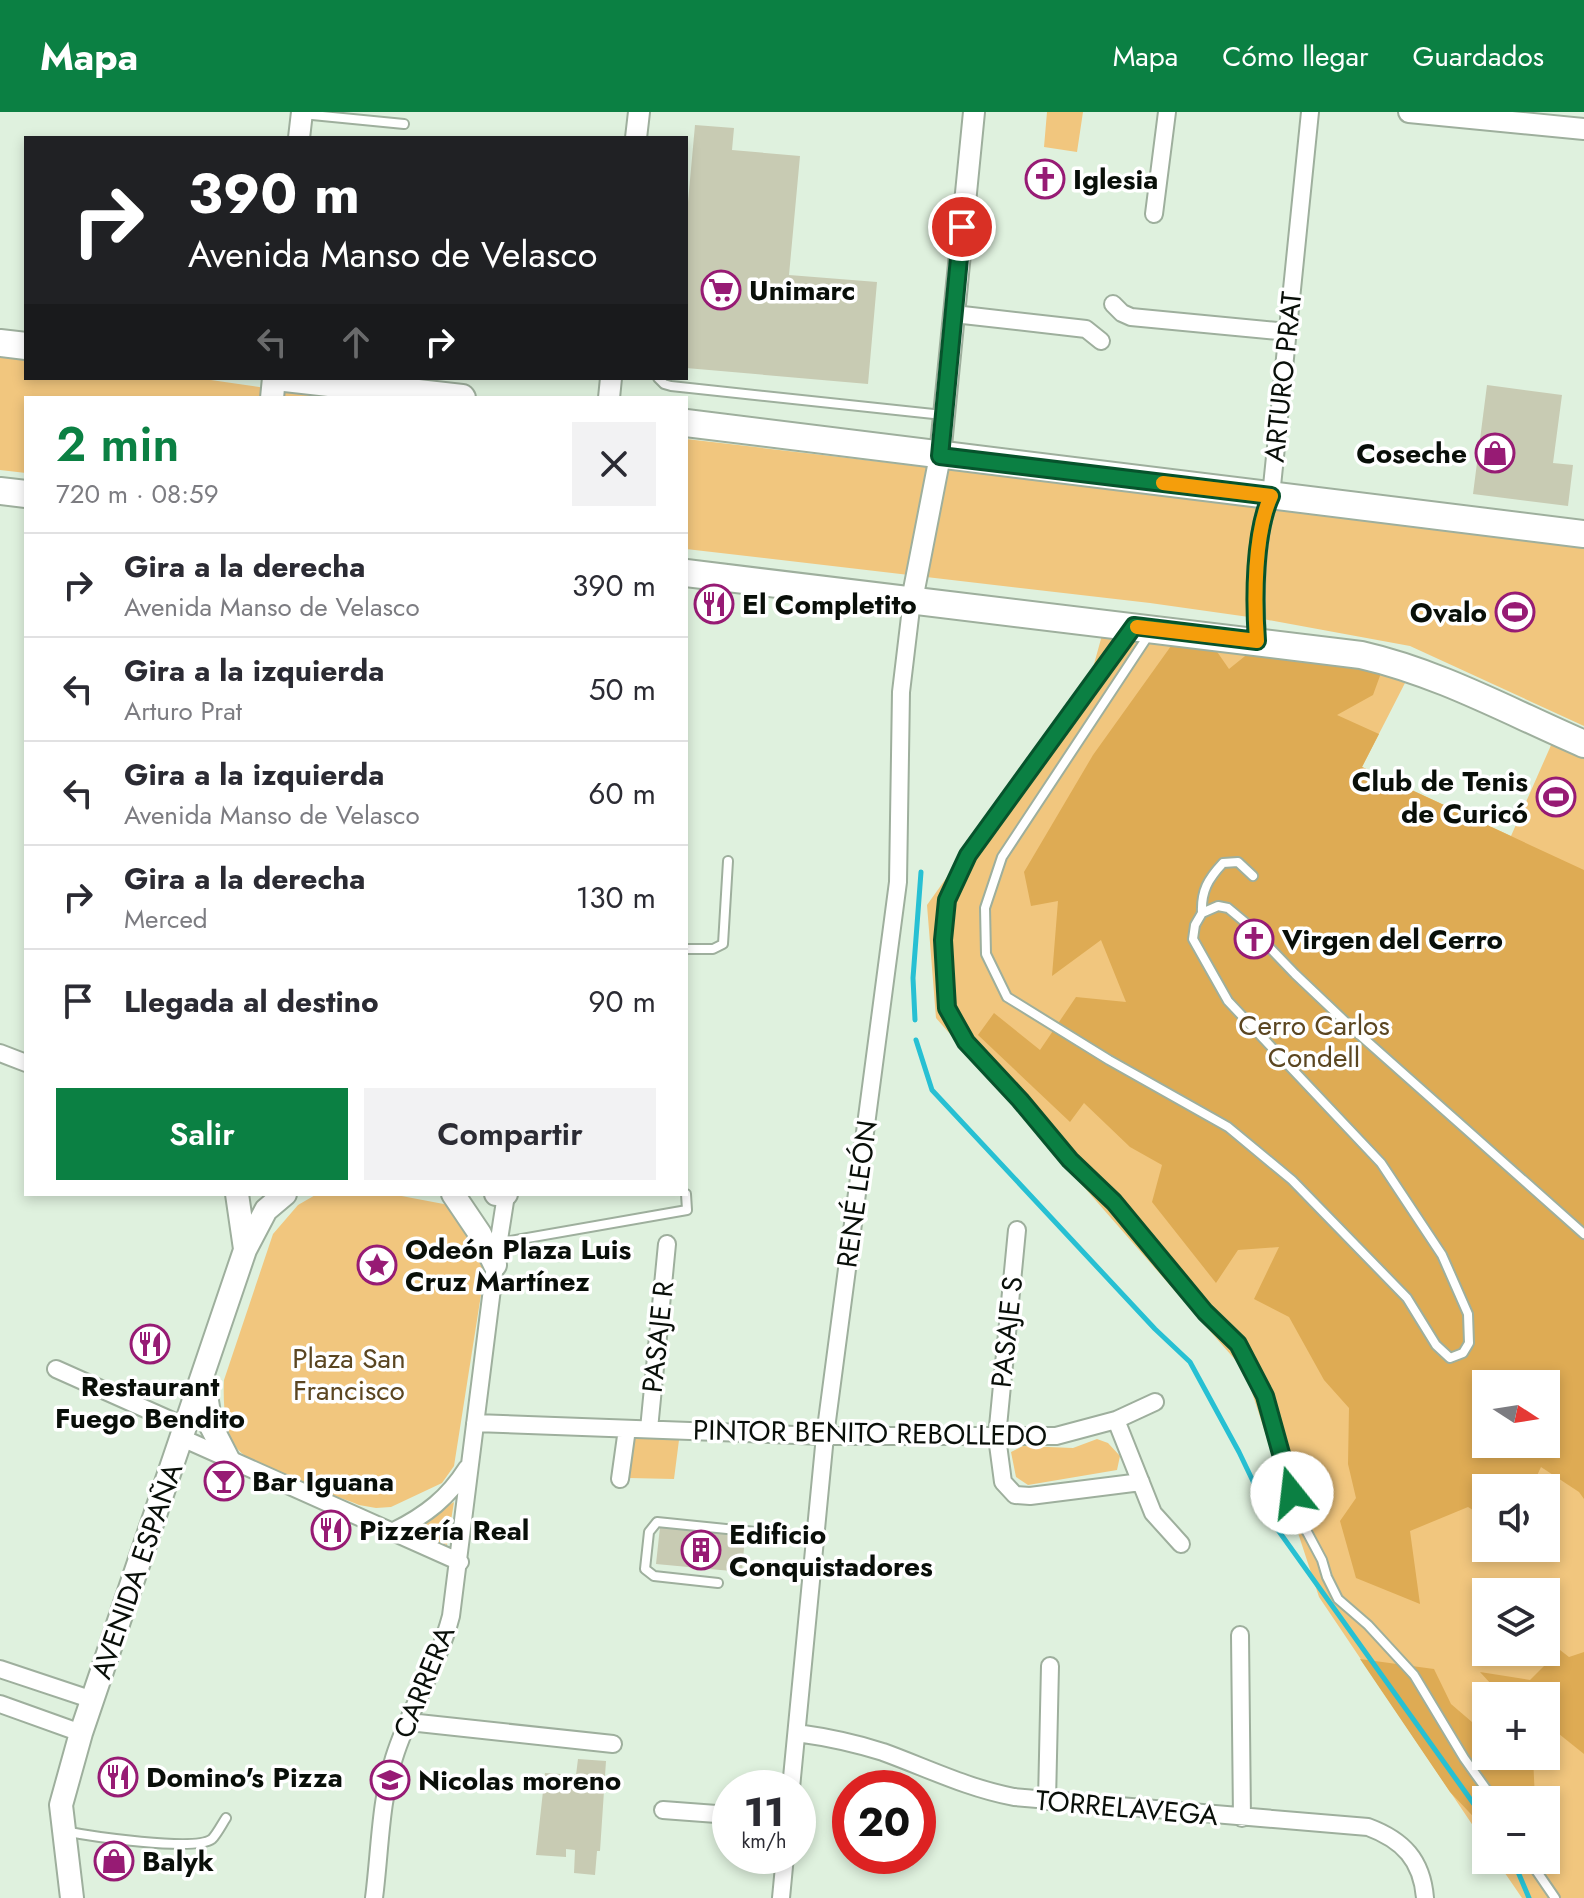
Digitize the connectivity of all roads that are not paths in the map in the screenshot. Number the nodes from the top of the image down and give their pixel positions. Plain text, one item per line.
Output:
1 (639, 112) edge
2 (974, 112) edge
3 (1167, 112) edge
4 (1310, 112) edge
5 (1409, 112) edge
6 (302, 113) edge
7 (404, 124) dead end
8 (1584, 129) edge
9 (299, 136) edge
10 (636, 136) edge
11 (1154, 214) dead end
12 (1113, 304) dead end
13 (954, 314) junction
14 (1288, 332) junction
15 (1101, 341) dead end
16 (0, 343) edge
17 (24, 346) edge
18 (286, 380) edge
19 (318, 380) edge
20 (660, 380) edge
21 (377, 384) edge
22 (274, 396) edge
23 (450, 396) edge
24 (944, 416) junction
25 (688, 423) edge
26 (940, 456) junction
27 (0, 491) edge
28 (24, 494) edge
29 (1271, 496) junction
30 (1584, 534) edge
31 (688, 573) edge
32 (912, 600) junction
33 (1144, 627) junction
34 (1257, 641) junction
35 (1584, 744) edge
36 (728, 861) dead end
37 (1253, 876) dead end
38 (1202, 913) junction
39 (688, 949) edge
40 (0, 1053) edge
41 (24, 1062) edge
42 (237, 1196) edge
43 (283, 1196) edge
44 (454, 1196) edge
45 (506, 1196) edge
46 (686, 1196) edge
47 (1017, 1230) dead end
48 (1584, 1234) edge
49 (667, 1244) dead end
50 (245, 1250) junction
51 (496, 1254) junction
52 (56, 1369) dead end
53 (203, 1377) junction
54 (1155, 1402) dead end
55 (1116, 1420) junction
56 (475, 1423) junction
57 (627, 1429) junction
58 (649, 1429) junction
59 (184, 1432) junction
60 (825, 1436) junction
61 (997, 1437) junction
62 (228, 1459) junction
63 (470, 1465) junction
64 (620, 1479) dead end
65 (1141, 1482) junction
66 (394, 1531) junction
67 (815, 1539) junction
68 (1181, 1544) dead end
69 (460, 1562) junction
70 (718, 1583) dead end
71 (1240, 1635) dead end
72 (1050, 1666) dead end
73 (0, 1669) edge
74 (93, 1700) junction
75 (0, 1704) edge
76 (409, 1722) junction
77 (81, 1733) junction
78 (797, 1733) junction
79 (613, 1744) dead end
80 (793, 1770) edge
81 (1484, 1786) edge
82 (1047, 1801) junction
83 (663, 1810) dead end
84 (712, 1814) edge
85 (226, 1818) dead end
86 (1242, 1818) junction
87 (64, 1831) junction
88 (783, 1874) edge
89 (1539, 1874) edge
90 (72, 1898) edge
91 (374, 1898) edge
92 (781, 1898) edge
93 (1425, 1898) edge
94 (1555, 1898) edge

1 - 10 street
2 - 13 street
3 - 11 street
4 - 14 street, ARTURO PRAT
5 - 8 street
6 - 7 lane
6 - 9 street
12 - 14 street
13 - 15 street
13 - 24 street
14 - 29 street, ARTURO PRAT
16 - 17 main road
18 - 22 main road
19 - 21 main road
20 - 24 lane
21 - 23 main road
24 - 26 street
25 - 26 main road
26 - 29 main road
26 - 32 street
27 - 28 main road
29 - 30 main road
29 - 34 street, ARTURO PRAT
31 - 32 main road
32 - 33 main road
32 - 60 street, RENÉ LEÓN
33 - 34 main road
33 - 38 lane
33 - 81 lane
34 - 35 main road
36 - 39 lane
37 - 38 lane
38 - 48 lane
40 - 41 street
42 - 50 main road, AVENIDA ESPAÑA
43 - 50 main road, AVENIDA ESPAÑA
44 - 51 main road
45 - 51 street, CARRERA
46 - 51 lane
47 - 61 street, PASAJE S
49 - 58 street, PASAJE R
50 - 53 main road, AVENIDA ESPAÑA
51 - 56 street, CARRERA
52 - 59 street
53 - 59 main road, AVENIDA ESPAÑA
53 - 62 main road
54 - 55 street, PINTOR BENITO REBOLLEDO
55 - 61 street, PINTOR BENITO REBOLLEDO
55 - 65 street
56 - 57 street, PINTOR BENITO REBOLLEDO
56 - 63 street, CARRERA
57 - 58 street, PINTOR BENITO REBOLLEDO
57 - 64 street
58 - 60 street, PINTOR BENITO REBOLLEDO
59 - 62 street
59 - 74 main road, AVENIDA ESPAÑA
60 - 61 street, PINTOR BENITO REBOLLEDO
60 - 67 street, RENÉ LEÓN
61 - 65 street, PASAJE S
62 - 66 street
63 - 66 street
63 - 69 street, CARRERA
65 - 68 street
66 - 69 street
67 - 70 lane
67 - 78 street, RENÉ LEÓN
69 - 76 street, CARRERA
71 - 86 street
72 - 82 street
73 - 74 street
74 - 77 main road, AVENIDA ESPAÑA
75 - 77 street
76 - 79 street
76 - 91 street, CARRERA
77 - 87 main road, AVENIDA ESPAÑA
78 - 80 street, RENÉ LEÓN
78 - 82 street, TORRELAVEGA
82 - 86 street, TORRELAVEGA
83 - 84 street
85 - 87 lane
86 - 93 street, TORRELAVEGA
87 - 90 main road, AVENIDA ESPAÑA
88 - 92 street
89 - 94 lane

